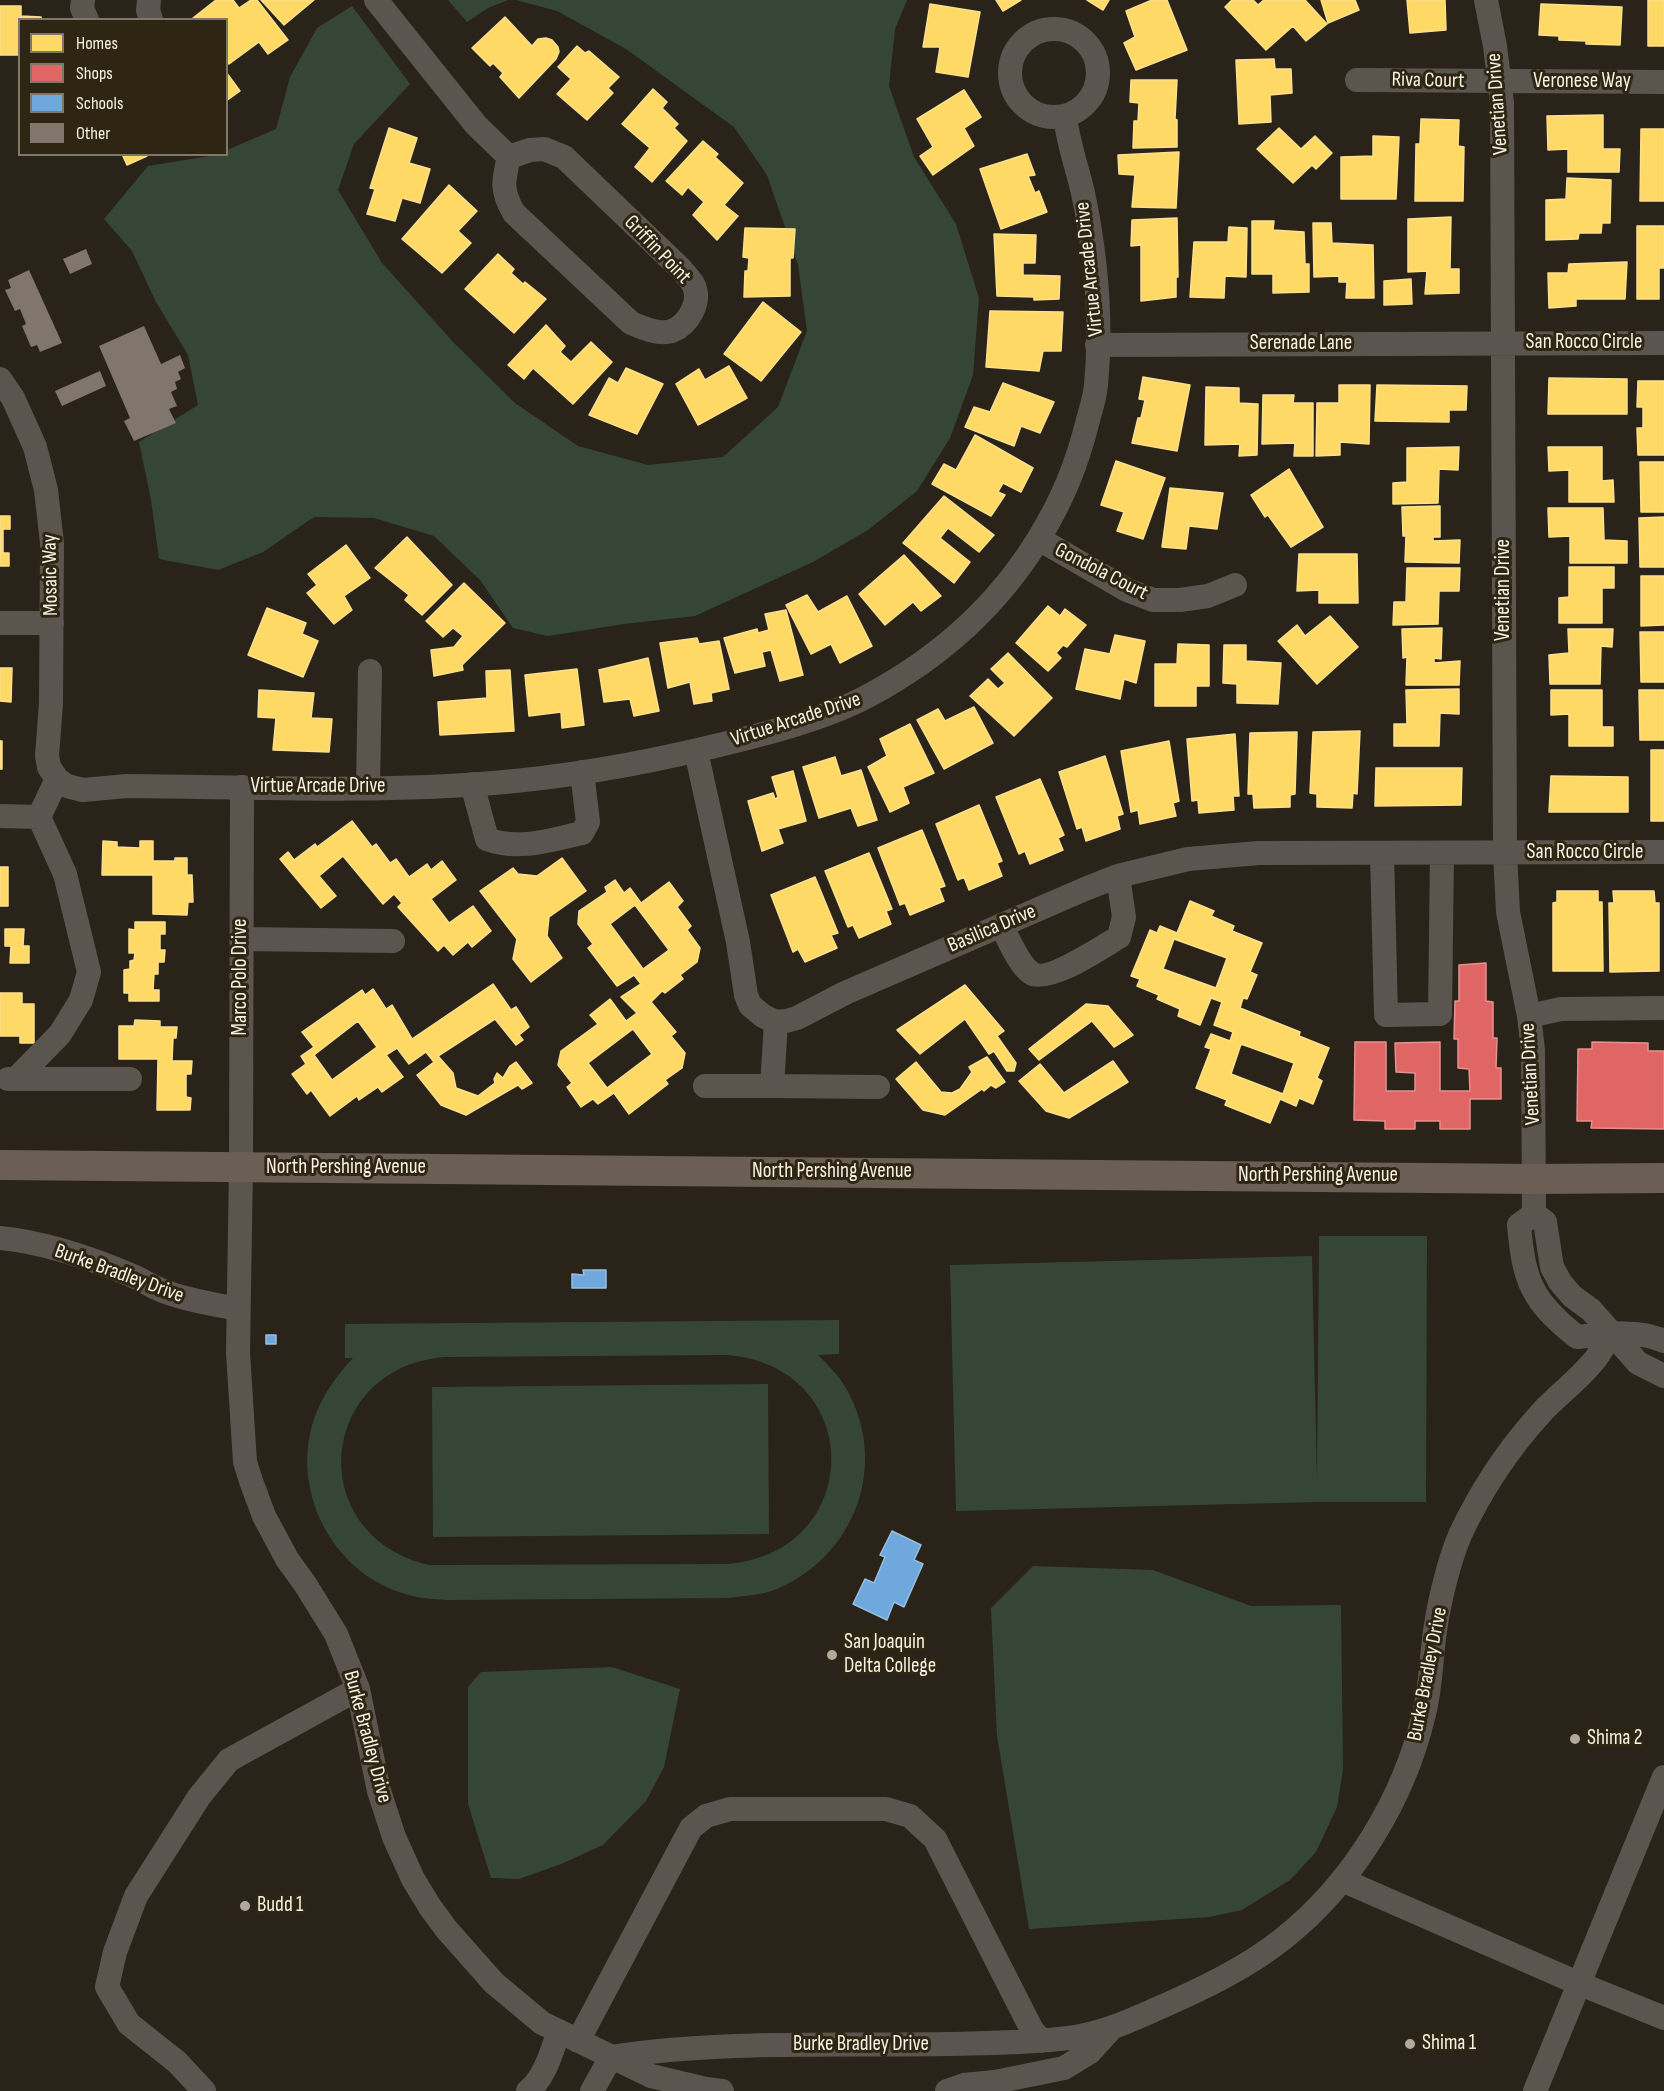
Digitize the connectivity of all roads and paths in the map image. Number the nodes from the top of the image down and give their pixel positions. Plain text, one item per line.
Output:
1 (83, 0) edge
2 (149, 0) edge
3 (376, 0) edge
4 (1486, 0) edge
5 (86, 18) edge
6 (150, 18) edge
7 (1356, 80) dead end
8 (1664, 81) edge
9 (1500, 82) junction
10 (1065, 116) dead end
11 (509, 157) junction
12 (1664, 343) edge
13 (1504, 344) junction
14 (1097, 345) junction
15 (0, 379) edge
16 (1039, 539) junction
17 (1234, 585) dead end
18 (0, 623) edge
19 (52, 623) junction
20 (370, 671) dead end
21 (696, 751) junction
22 (582, 772) junction
23 (57, 779) junction
24 (472, 784) junction
25 (242, 787) junction
26 (368, 788) junction
27 (0, 816) edge
28 (39, 817) junction
29 (1664, 852) edge
30 (1382, 853) junction
31 (1442, 853) junction
32 (1505, 853) junction
33 (1118, 876) junction
34 (1001, 925) junction
35 (241, 939) junction
36 (393, 941) dead end
37 (1664, 1008) edge
38 (1529, 1016) junction
39 (776, 1022) junction
40 (8, 1079) edge
41 (130, 1079) dead end
42 (705, 1086) dead end
43 (772, 1086) junction
44 (878, 1087) dead end
45 (0, 1166) edge
46 (241, 1167) junction
47 (1664, 1178) edge
48 (1535, 1179) junction
49 (0, 1238) edge
50 (238, 1309) junction
51 (1611, 1334) junction
52 (1664, 1341) edge
53 (1664, 1376) edge
54 (358, 1689) junction
55 (1664, 1777) edge
56 (1342, 1880) junction
57 (1580, 1984) junction
58 (1664, 2018) edge
59 (1111, 2029) junction
60 (568, 2036) junction
61 (1042, 2041) junction
62 (611, 2057) junction
63 (204, 2091) edge
64 (528, 2091) edge
65 (592, 2091) edge
66 (722, 2091) edge
67 (947, 2091) edge
68 (1535, 2091) edge

1 - 5 street
2 - 6 street
3 - 11 street
4 - 9 street, Venetian Drive
7 - 9 street, Riva Court
8 - 9 street, Veronese Way
9 - 13 street, Venetian Drive
10 - 14 street, Virtue Arcade Drive
11 - 11 street, Griffin Point
12 - 13 street, San Rocco Circle
13 - 14 street, Serenade Lane
13 - 32 street, Venetian Drive
14 - 16 street, Virtue Arcade Drive
15 - 19 street, Mosaic Way
16 - 17 street, Gondola Court
16 - 21 street, Virtue Arcade Drive
18 - 19 street
19 - 23 street, Mosaic Way
20 - 26 street
21 - 22 street, Virtue Arcade Drive
21 - 39 street
22 - 24 street, Virtue Arcade Drive
22 - 24 street
23 - 25 street, Virtue Arcade Drive
23 - 28 street
24 - 26 street, Virtue Arcade Drive
25 - 26 street, Virtue Arcade Drive
25 - 35 street, Marco Polo Drive
27 - 28 street
28 - 40 street
29 - 32 street, San Rocco Circle
30 - 31 street, Basilica Drive
30 - 31 street
30 - 33 street, Basilica Drive
31 - 32 street, Basilica Drive
32 - 38 street, Venetian Drive
33 - 34 street, Basilica Drive
33 - 34 street
34 - 39 street, Basilica Drive
35 - 36 street
35 - 46 street, Marco Polo Drive
37 - 38 street
38 - 48 street, Venetian Drive
39 - 43 street
40 - 41 street
42 - 43 street
43 - 44 street
45 - 46 main road, North Pershing Avenue
46 - 48 main road, North Pershing Avenue
46 - 50 street, Burke Bradley Drive
47 - 48 main road, North Pershing Avenue
48 - 51 street, Venetian Drive
49 - 50 street, Burke Bradley Drive
50 - 54 street, Burke Bradley Drive
51 - 52 street
51 - 53 street
51 - 56 street, Burke Bradley Drive
54 - 60 street, Burke Bradley Drive
54 - 63 street
55 - 57 street
56 - 57 street
56 - 59 street, Burke Bradley Drive
57 - 58 street
57 - 68 street
59 - 61 street, Burke Bradley Drive
59 - 67 street, Burke Bradley Drive
60 - 61 street
60 - 62 street, Burke Bradley Drive
60 - 64 street
61 - 62 street, Burke Bradley Drive
62 - 65 street
62 - 66 street, Burke Bradley Drive

